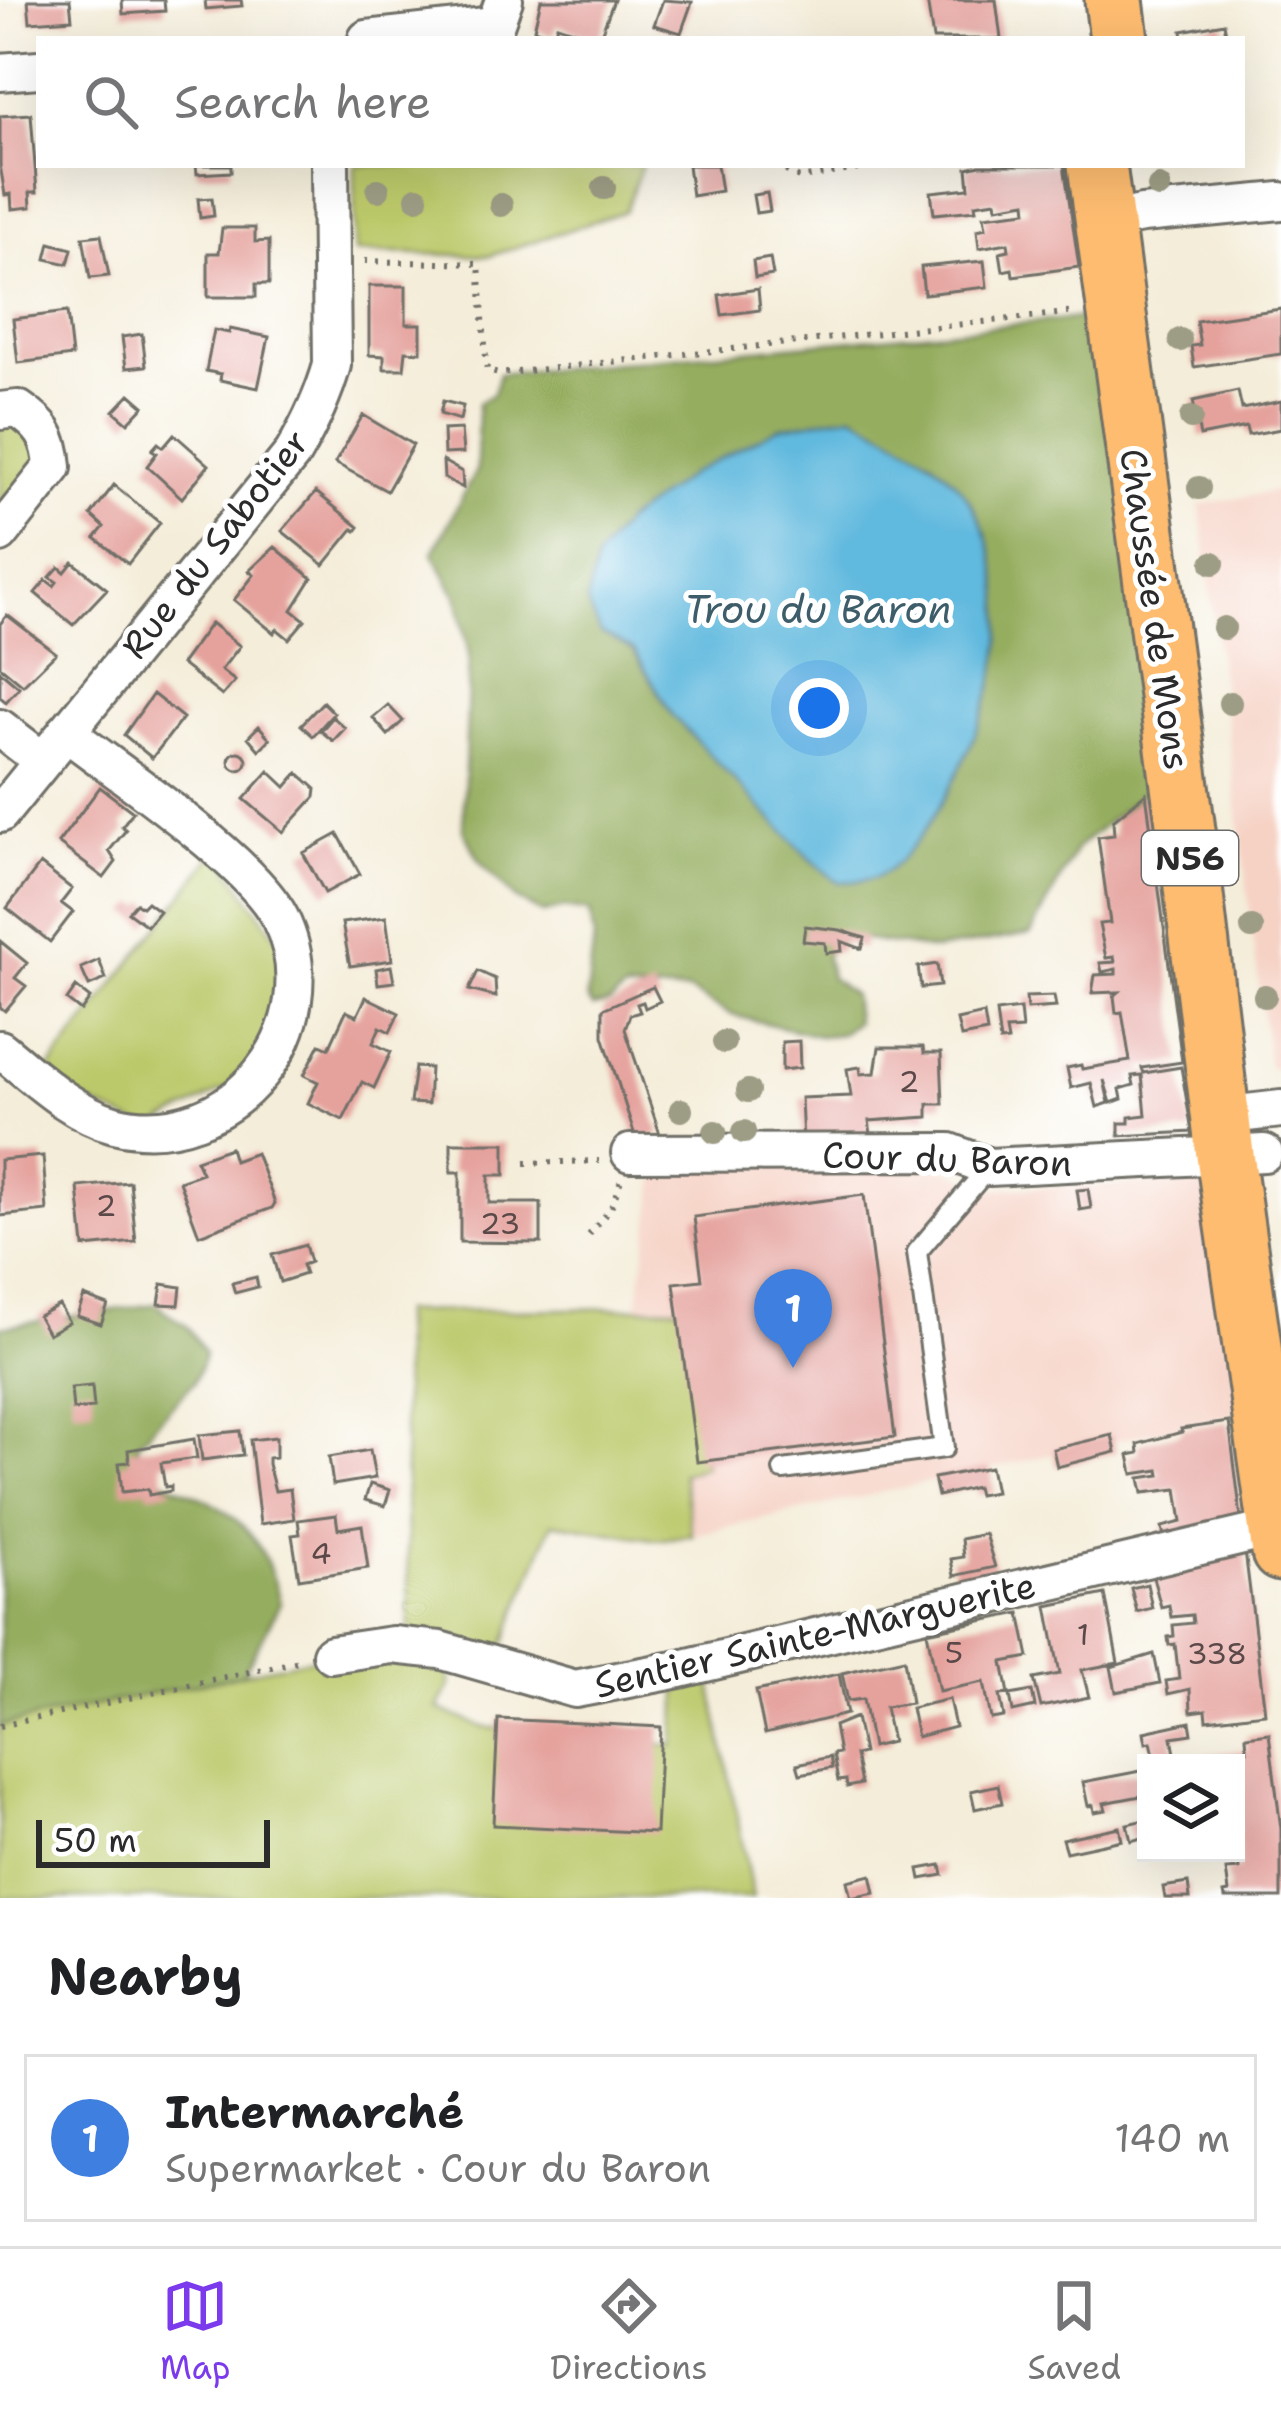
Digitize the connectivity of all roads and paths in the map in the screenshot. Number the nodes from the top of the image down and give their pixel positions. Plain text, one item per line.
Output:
1 (504, 0) edge
2 (1075, 0) edge
3 (1114, 0) edge
4 (435, 16) edge
5 (376, 36) edge
6 (1080, 36) edge
7 (1119, 36) edge
8 (36, 69) edge
9 (0, 72) edge
10 (330, 168) edge
11 (781, 168) edge
12 (864, 168) edge
13 (1100, 168) edge
14 (1128, 200) edge
15 (1281, 201) edge
16 (331, 260) junction
17 (1115, 308) junction
18 (0, 411) edge
19 (0, 534) edge
20 (0, 728) edge
21 (54, 747) junction
22 (0, 814) edge
23 (0, 1049) edge
24 (1250, 1129) edge
25 (630, 1153) junction
26 (525, 1163) dead end
27 (989, 1167) junction
28 (589, 1235) dead end
29 (1281, 1289) edge
30 (783, 1470) dead end
31 (1280, 1536) edge
32 (331, 1654) joint
33 (0, 1726) edge

1 - 4 street
2 - 6 main road
3 - 7 main road
4 - 5 street
8 - 9 street
10 - 16 street, Rue du Sabotier
11 - 12 path
13 - 14 main road, Chaussée de Mons / N56
14 - 15 street
14 - 17 main road, Chaussée de Mons / N56
14 - 24 main road, Chaussée de Mons / N56
16 - 17 path
16 - 21 street, Rue du Sabotier
17 - 24 main road, Chaussée de Mons / N56
18 - 19 street
20 - 21 street
21 - 22 street, Rue du Sabotier
21 - 23 street
24 - 27 street, Cour du Baron
24 - 29 main road, Chaussée de Mons / N56
24 - 31 main road, Chaussée de Mons / N56
25 - 26 path
25 - 27 street, Cour du Baron
25 - 28 path
27 - 30 lane
31 - 32 street, Sentier Sainte-Marguerite
32 - 33 path

